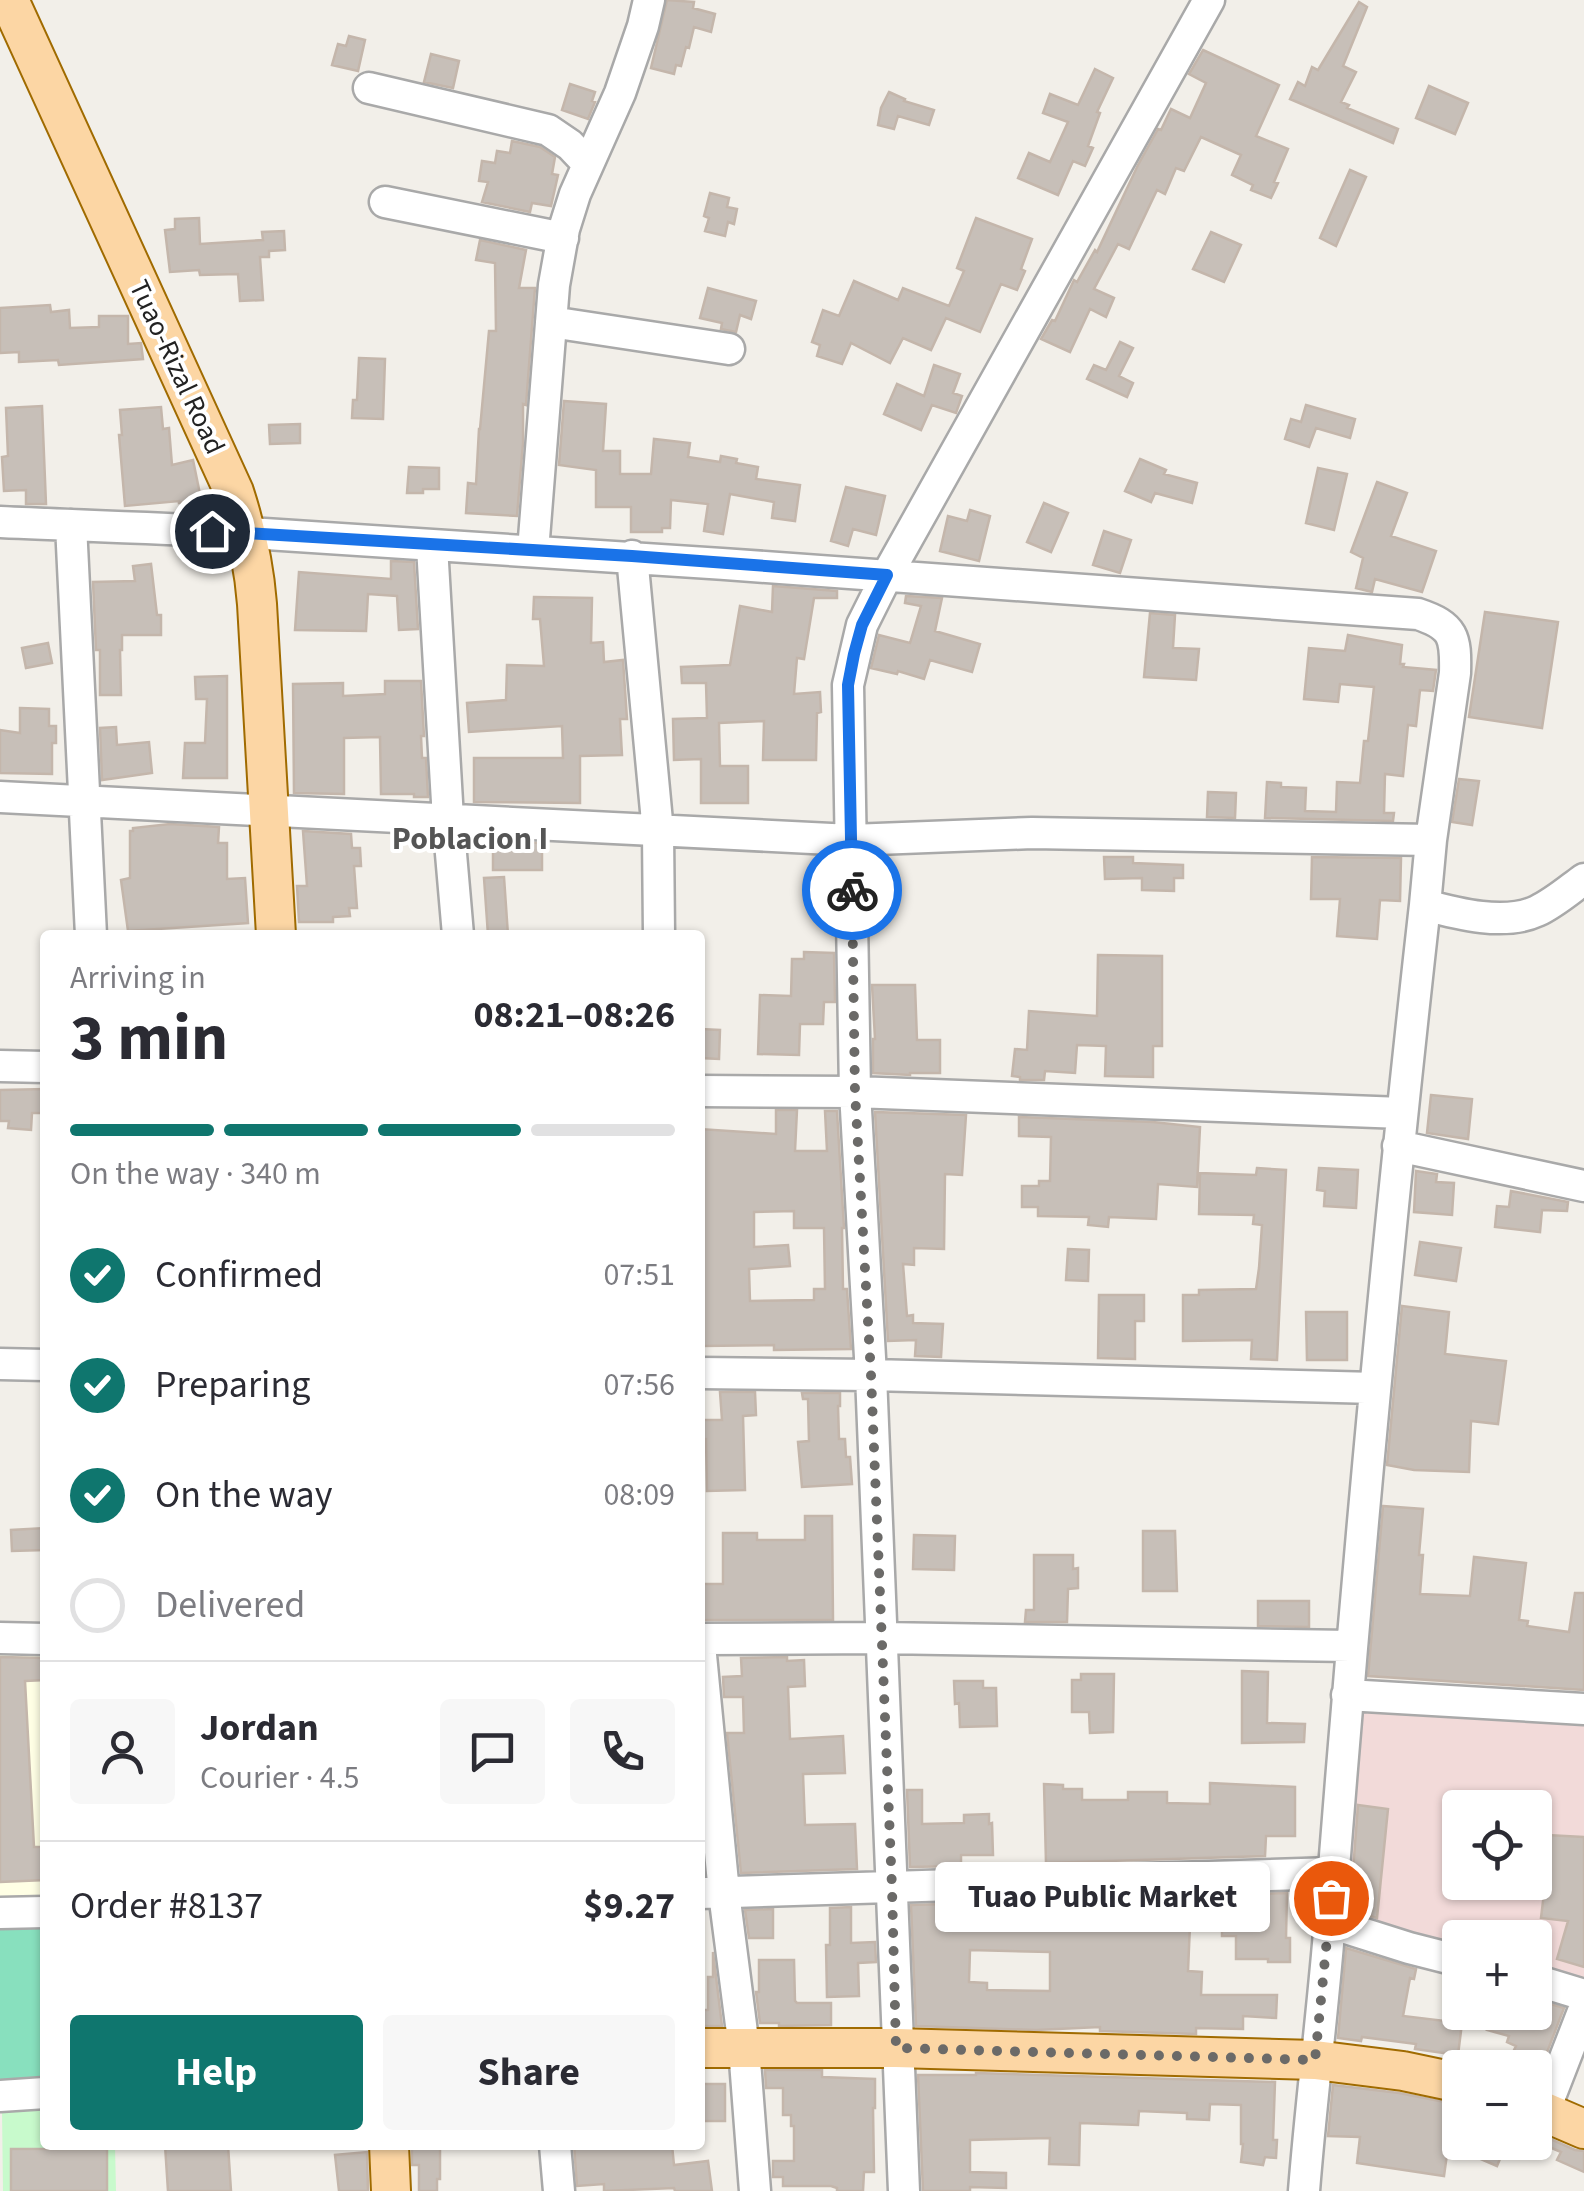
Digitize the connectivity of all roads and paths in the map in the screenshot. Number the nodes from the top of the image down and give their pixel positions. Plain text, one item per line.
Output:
1 (649, 0) edge
2 (1209, 0) edge
3 (10, 3) edge
4 (369, 88) dead end
5 (588, 164) junction
6 (385, 202) dead end
7 (563, 238) junction
8 (552, 322) junction
9 (729, 349) dead end
10 (0, 522) edge
11 (71, 525) junction
12 (246, 532) junction
13 (432, 546) junction
14 (533, 551) junction
15 (632, 556) junction
16 (887, 575) junction
17 (0, 798) edge
18 (84, 802) junction
19 (267, 811) junction
20 (448, 819) junction
21 (658, 832) junction
22 (851, 840) junction
23 (1430, 840) junction
24 (1584, 879) edge
25 (1425, 906) junction
26 (91, 930) edge
27 (276, 930) edge
28 (458, 930) edge
29 (659, 930) edge
30 (0, 1066) edge
31 (40, 1068) edge
32 (705, 1091) edge
33 (855, 1092) junction
34 (1402, 1112) junction
35 (1398, 1146) junction
36 (1584, 1186) edge
37 (0, 1364) edge
38 (40, 1365) edge
39 (705, 1373) edge
40 (871, 1375) junction
41 (1375, 1388) junction
42 (0, 1638) edge
43 (882, 1638) junction
44 (40, 1639) edge
45 (705, 1642) edge
46 (1350, 1646) junction
47 (1347, 1694) junction
48 (1584, 1709) edge
49 (705, 1747) edge
50 (1333, 1873) junction
51 (892, 1888) junction
52 (712, 1894) edge
53 (40, 1912) edge
54 (0, 1913) edge
55 (1330, 1923) junction
56 (1442, 1956) edge
57 (1552, 1985) edge
58 (1584, 1995) edge
59 (1584, 2009) edge
60 (705, 2048) edge
61 (744, 2048) junction
62 (896, 2048) junction
63 (1315, 2060) junction
64 (1442, 2079) edge
65 (1552, 2081) edge
66 (40, 2093) edge
67 (0, 2096) edge
68 (1552, 2115) edge
69 (1584, 2129) edge
70 (389, 2150) edge
71 (555, 2150) edge
72 (392, 2191) edge
73 (559, 2191) edge
74 (755, 2191) edge
75 (904, 2191) edge
76 (1304, 2191) edge

1 - 5 street
2 - 16 street
3 - 12 main road, Tuao-Rizal Road
4 - 5 street
5 - 7 street
6 - 7 street
7 - 8 street
8 - 9 street
8 - 14 street
10 - 11 street
11 - 12 street
11 - 18 street
12 - 13 street
12 - 19 main road, Tuao-Rizal Road
13 - 14 street
13 - 20 street
14 - 15 street
15 - 16 street
15 - 21 street
16 - 22 street
16 - 23 street
17 - 18 street
18 - 19 street
18 - 26 street
19 - 20 street
19 - 27 main road, Tuao-Rizal Road
20 - 21 street
20 - 28 street
21 - 22 street
21 - 29 street
22 - 23 street
22 - 33 street
23 - 25 street
24 - 25 street
25 - 34 street
30 - 31 street
32 - 33 street
33 - 34 street
33 - 40 street
34 - 35 street
35 - 36 street
35 - 41 street
37 - 38 street
39 - 40 street
40 - 41 street
40 - 43 street
41 - 46 street
42 - 44 street
43 - 45 street
43 - 46 street
43 - 51 street
46 - 47 street
47 - 48 street
47 - 50 street
49 - 52 street
50 - 51 street
50 - 55 street
51 - 52 street
51 - 62 street
52 - 61 street
53 - 54 street
55 - 56 street
55 - 63 street
57 - 58 street
59 - 65 street
60 - 61 main road
61 - 62 main road
61 - 74 street
62 - 63 main road
62 - 75 street
63 - 64 main road
63 - 76 street
66 - 67 street
68 - 69 main road
70 - 72 main road
71 - 73 street

